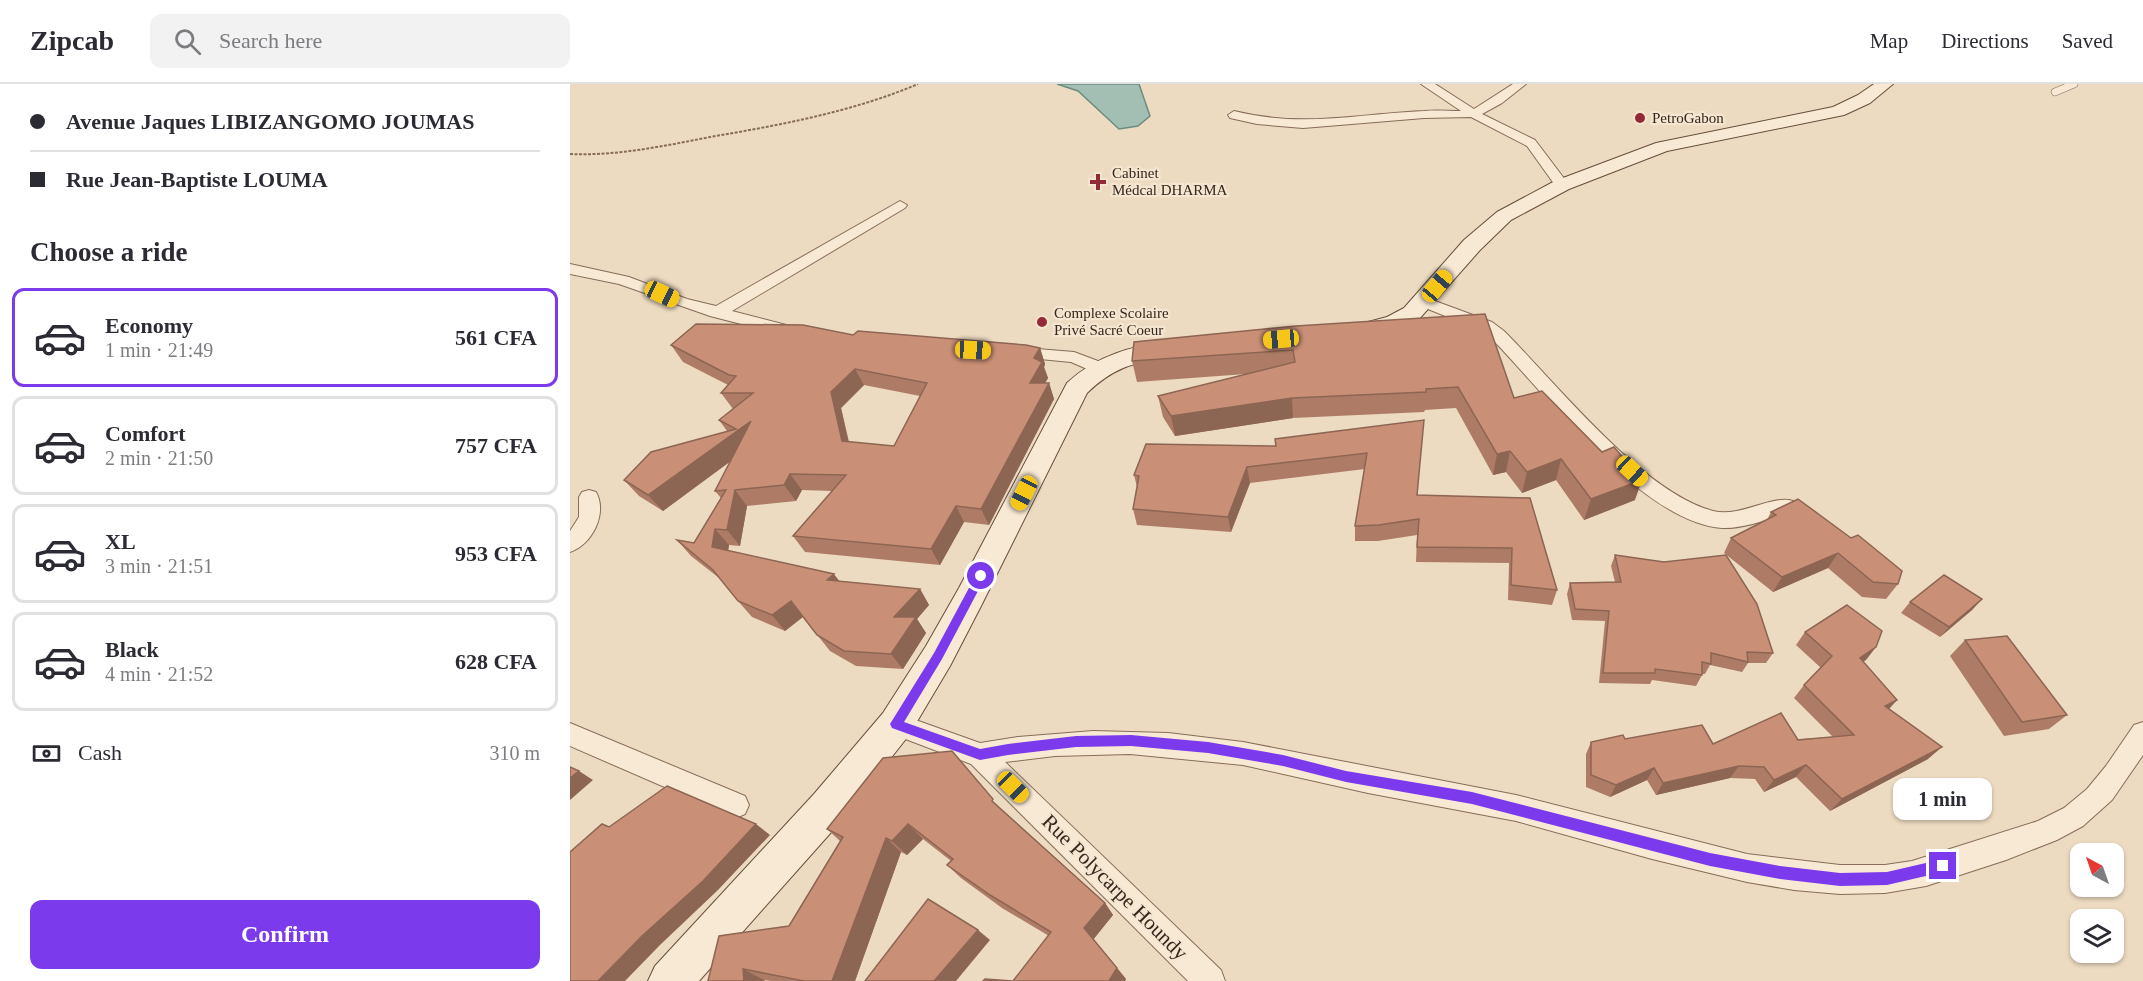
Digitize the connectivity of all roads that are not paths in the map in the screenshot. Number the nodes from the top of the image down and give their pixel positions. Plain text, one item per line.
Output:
1 (1427, 84) edge
2 (1520, 84) edge
3 (1885, 84) edge
4 (2074, 84) edge
5 (2055, 92) dead end
6 (1472, 113) junction
7 (1234, 115) dead end
8 (1562, 185) junction
9 (900, 205) dead end
10 (570, 269) edge
11 (1424, 302) junction
12 (716, 313) junction
13 (807, 333) edge
14 (1334, 334) edge
15 (1202, 346) edge
16 (995, 351) edge
17 (1100, 368) junction
18 (589, 497) dead end
19 (1786, 506) edge
20 (570, 544) edge
21 (896, 724) junction
22 (2143, 733) edge
23 (570, 735) edge
24 (980, 755) junction
25 (736, 805) dead end
26 (670, 981) edge
27 (1210, 981) edge

1 - 6 street
2 - 6 street
3 - 8 main road
4 - 5 lane
6 - 7 street
6 - 8 street
8 - 11 main road
9 - 12 street
10 - 12 street
11 - 14 main road
11 - 19 street
12 - 13 street
15 - 17 main road
16 - 17 street
17 - 21 main road
18 - 20 street
21 - 24 street, Rue Polycarpe Houndy
21 - 26 main road
22 - 24 street
23 - 25 street
24 - 27 street, Rue Polycarpe Houndy

